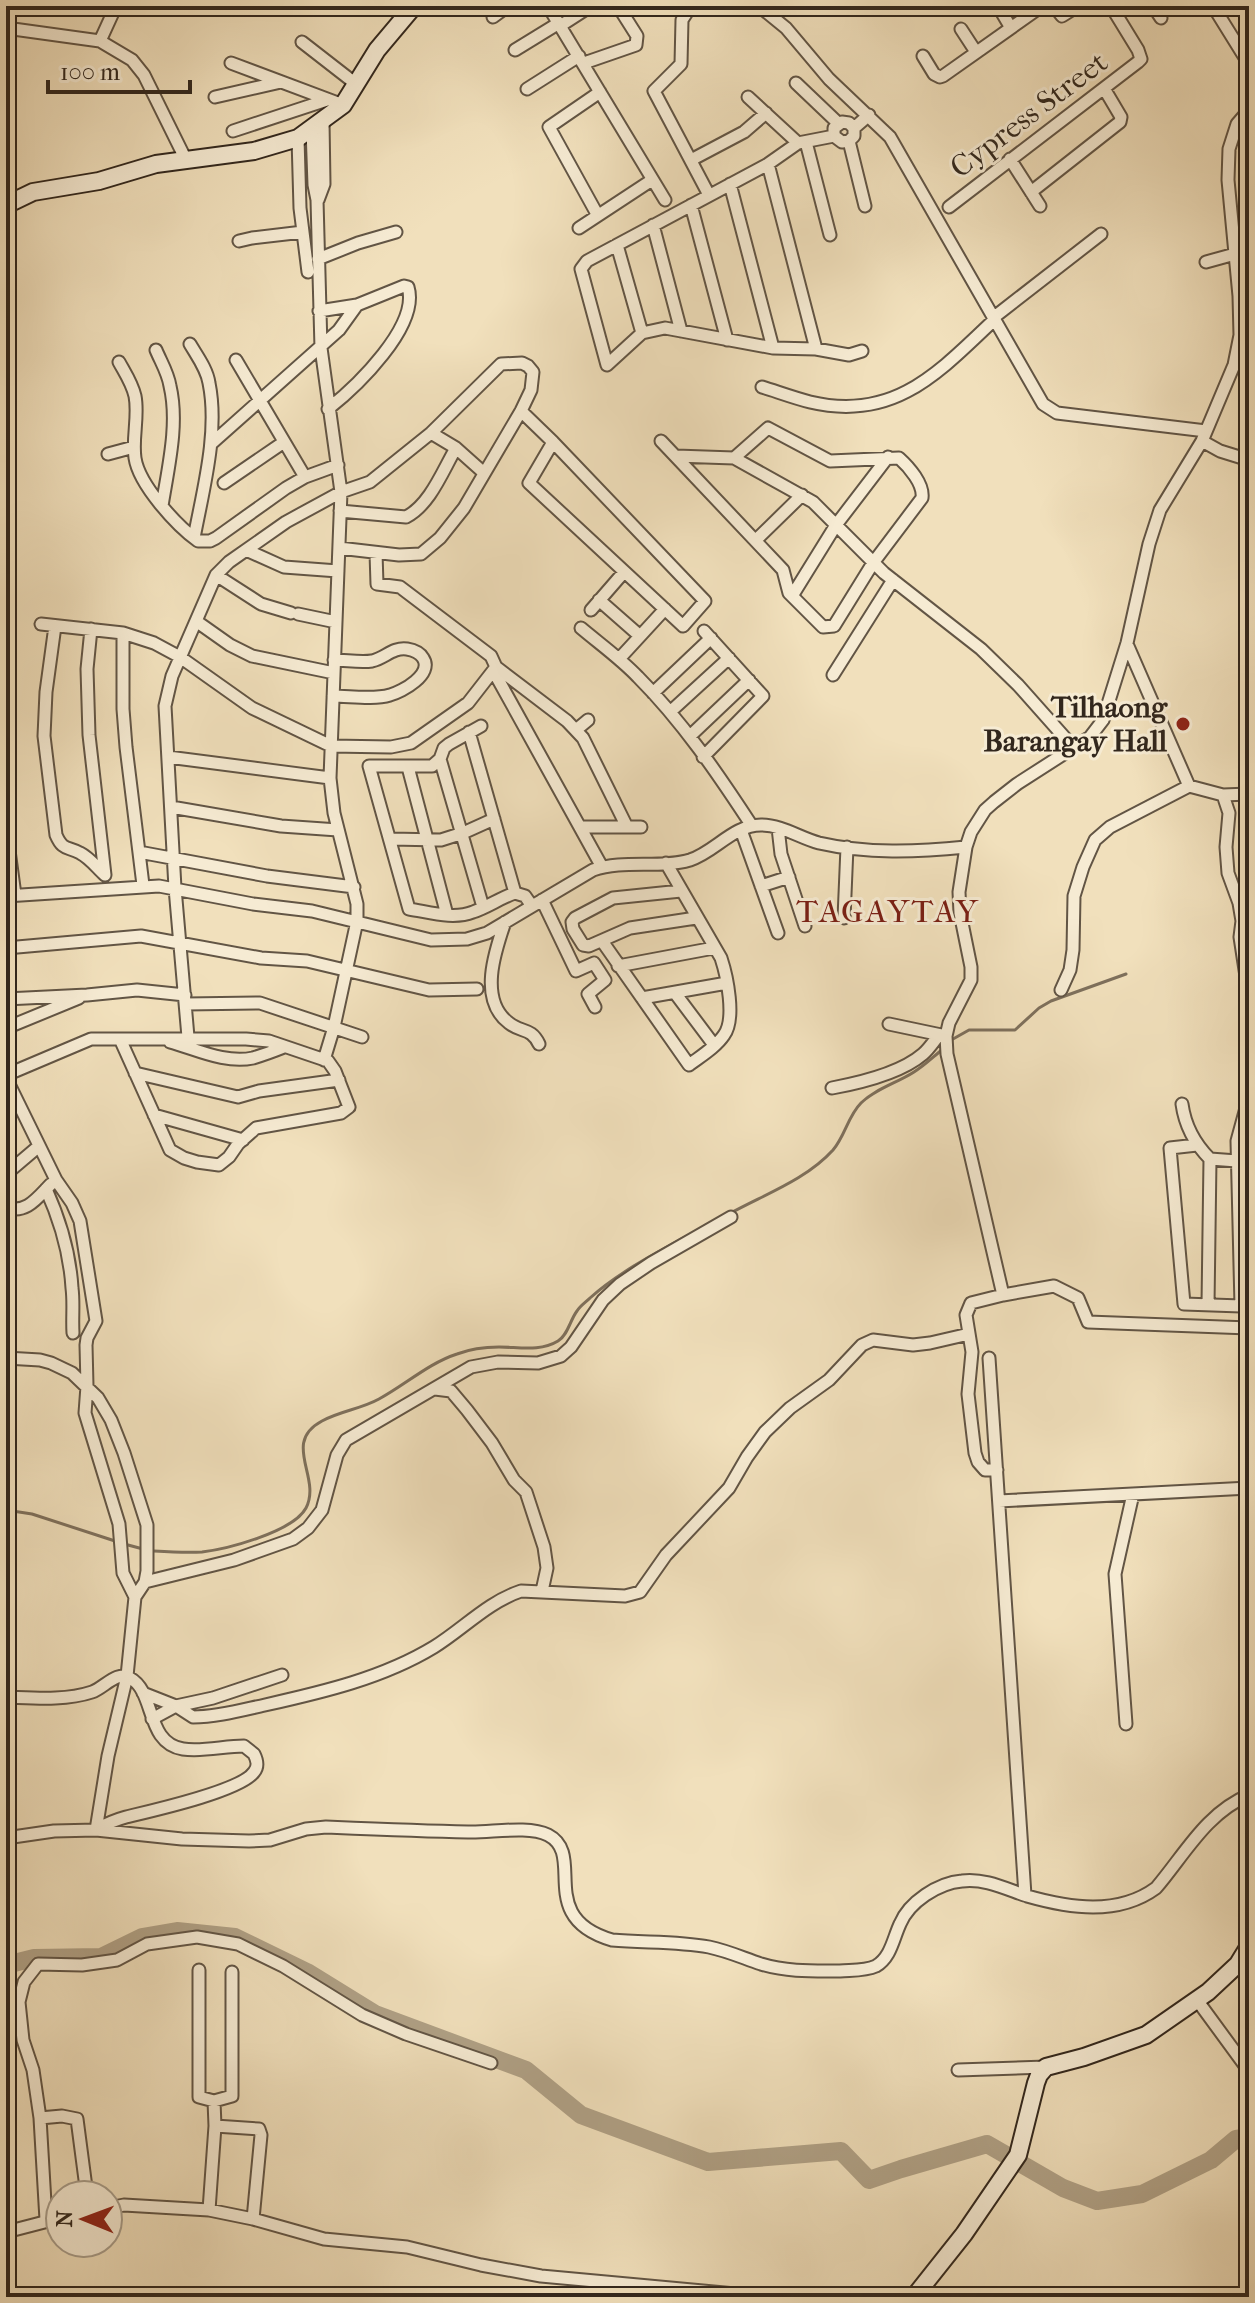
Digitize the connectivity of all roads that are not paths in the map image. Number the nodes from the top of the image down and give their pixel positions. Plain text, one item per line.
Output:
1 (116, 6) edge
2 (414, 6) edge
3 (508, 6) edge
4 (548, 6) edge
5 (591, 6) edge
6 (618, 6) edge
7 (691, 6) edge
8 (759, 6) edge
9 (998, 6) edge
10 (1042, 6) edge
11 (1054, 6) edge
12 (1078, 6) edge
13 (1111, 6) edge
14 (1153, 6) edge
15 (1213, 6) edge
16 (493, 17) dead end
17 (1161, 18) dead end
18 (560, 24) junction
19 (6, 28) edge
20 (1011, 28) junction
21 (961, 29) dead end
22 (100, 41) junction
23 (302, 42) dead end
24 (515, 50) dead end
25 (976, 52) junction
26 (923, 56) dead end
27 (581, 60) junction
28 (231, 63) dead end
29 (1249, 64) edge
30 (281, 82) junction
31 (796, 83) dead end
32 (356, 84) junction
33 (527, 89) dead end
34 (1105, 90) junction
35 (600, 92) junction
36 (215, 97) dead end
37 (748, 97) dead end
38 (335, 102) junction
39 (1249, 110) edge
40 (766, 113) junction
41 (869, 115) junction
42 (838, 123) junction
43 (854, 128) junction
44 (311, 129) junction
45 (233, 131) dead end
46 (834, 136) junction
47 (849, 141) junction
48 (802, 142) junction
49 (1010, 159) junction
50 (186, 160) junction
51 (691, 160) junction
52 (768, 164) junction
53 (652, 180) junction
54 (730, 184) junction
55 (1031, 192) junction
56 (709, 195) junction
57 (665, 200) dead end
58 (6, 205) edge
59 (691, 205) junction
60 (865, 206) dead end
61 (1040, 206) dead end
62 (949, 207) dead end
63 (597, 214) junction
64 (653, 225) junction
65 (579, 228) dead end
66 (303, 232) junction
67 (396, 232) dead end
68 (1101, 234) dead end
69 (830, 235) dead end
70 (239, 241) dead end
71 (617, 245) junction
72 (1235, 254) junction
73 (318, 259) junction
74 (1206, 262) dead end
75 (308, 272) dead end
76 (1244, 295) edge
77 (357, 305) junction
78 (319, 311) junction
79 (993, 319) junction
80 (681, 331) junction
81 (642, 333) junction
82 (727, 340) junction
83 (190, 344) dead end
84 (321, 348) junction
85 (773, 348) junction
86 (816, 349) junction
87 (156, 350) dead end
88 (862, 351) dead end
89 (236, 360) dead end
90 (119, 362) dead end
91 (762, 387) dead end
92 (259, 402) junction
93 (328, 409) junction
94 (521, 411) junction
95 (431, 433) junction
96 (1204, 436) junction
97 (661, 441) dead end
98 (284, 442) junction
99 (553, 442) junction
100 (211, 444) junction
101 (134, 447) junction
102 (456, 448) junction
103 (108, 454) dead end
104 (676, 456) junction
105 (888, 457) junction
106 (734, 458) junction
107 (1249, 460) edge
108 (338, 465) junction
109 (484, 473) junction
110 (305, 477) junction
111 (224, 483) dead end
112 (341, 492) junction
113 (802, 495) junction
114 (162, 506) junction
115 (340, 511) junction
116 (836, 525) junction
117 (194, 538) junction
118 (756, 540) junction
119 (339, 548) junction
120 (246, 550) junction
121 (376, 553) junction
122 (873, 563) junction
123 (338, 571) junction
124 (624, 572) junction
125 (216, 575) junction
126 (893, 580) junction
127 (792, 596) junction
128 (665, 609) junction
129 (196, 621) junction
130 (336, 622) junction
131 (41, 624) dead end
132 (55, 626) junction
133 (581, 628) dead end
134 (91, 629) junction
135 (123, 633) junction
136 (640, 636) junction
137 (1127, 643) junction
138 (180, 657) junction
139 (729, 658) junction
140 (619, 659) junction
141 (334, 666) junction
142 (495, 670) junction
143 (833, 675) dead end
144 (749, 680) junction
145 (653, 693) junction
146 (333, 696) junction
147 (670, 712) junction
148 (588, 720) dead end
149 (481, 726) dead end
150 (576, 730) junction
151 (469, 732) junction
152 (690, 736) junction
153 (331, 746) junction
154 (1074, 748) junction
155 (168, 757) junction
156 (703, 757) junction
157 (440, 759) junction
158 (408, 767) junction
159 (330, 778) junction
160 (1189, 786) junction
161 (1249, 794) edge
162 (1223, 795) junction
163 (171, 807) junction
164 (494, 819) junction
165 (581, 827) junction
166 (627, 827) junction
167 (641, 827) dead end
168 (6, 828) edge
169 (746, 828) junction
170 (778, 828) junction
171 (338, 830) junction
172 (463, 833) junction
173 (6, 835) edge
174 (391, 839) junction
175 (427, 840) junction
176 (847, 847) junction
177 (966, 847) junction
178 (139, 852) junction
179 (8, 858) edge
180 (173, 858) junction
181 (666, 863) junction
182 (602, 867) junction
183 (789, 877) junction
184 (105, 882) junction
185 (143, 885) junction
186 (761, 886) junction
187 (354, 887) junction
188 (175, 888) junction
189 (681, 891) junction
190 (515, 893) junction
191 (10, 895) edge
192 (537, 903) junction
193 (483, 907) junction
194 (447, 915) junction
195 (696, 918) junction
196 (844, 918) dead end
197 (357, 921) junction
198 (506, 921) junction
199 (1246, 921) edge
200 (805, 926) dead end
201 (778, 933) dead end
202 (602, 941) junction
203 (180, 944) junction
204 (6, 948) edge
205 (714, 948) junction
206 (618, 966) junction
207 (347, 970) junction
208 (727, 983) junction
209 (477, 989) dead end
210 (1061, 990) dead end
211 (675, 993) junction
212 (87, 995) junction
213 (1249, 996) edge
214 (642, 998) junction
215 (6, 999) edge
216 (186, 999) junction
217 (595, 1007) dead end
218 (889, 1024) dead end
219 (334, 1027) junction
220 (6, 1028) edge
221 (943, 1035) junction
222 (362, 1037) dead end
223 (120, 1039) junction
224 (191, 1041) junction
225 (539, 1044) dead end
226 (714, 1045) junction
227 (284, 1047) junction
228 (324, 1060) junction
229 (135, 1073) junction
230 (6, 1077) edge
231 (339, 1080) junction
232 (832, 1088) dead end
233 (1249, 1097) edge
234 (1182, 1104) dead end
235 (154, 1115) junction
236 (243, 1140) junction
237 (1197, 1145) junction
238 (39, 1146) junction
239 (1210, 1159) junction
240 (1237, 1161) junction
241 (6, 1174) edge
242 (56, 1180) junction
243 (46, 1189) junction
244 (6, 1207) edge
245 (731, 1217) dead end
246 (1003, 1295) junction
247 (1211, 1305) junction
248 (1213, 1326) junction
249 (1249, 1328) edge
250 (73, 1333) dead end
251 (969, 1334) junction
252 (6, 1358) edge
253 (989, 1358) dead end
254 (87, 1386) junction
255 (435, 1389) junction
256 (997, 1470) junction
257 (1249, 1488) edge
258 (1133, 1494) junction
259 (999, 1501) junction
260 (145, 1582) junction
261 (542, 1591) junction
262 (135, 1597) junction
263 (282, 1675) dead end
264 (127, 1676) junction
265 (143, 1693) junction
266 (6, 1697) edge
267 (176, 1706) junction
268 (152, 1719) junction
269 (1126, 1724) dead end
270 (1249, 1795) edge
271 (96, 1830) junction
272 (6, 1838) edge
273 (1025, 1895) junction
274 (1249, 1946) edge
275 (199, 1970) dead end
276 (232, 1972) dead end
277 (1197, 2000) junction
278 (491, 2063) dead end
279 (1046, 2067) junction
280 (958, 2070) dead end
281 (1249, 2071) edge
282 (214, 2101) junction
283 (40, 2118) junction
284 (215, 2126) junction
285 (85, 2179) edge
286 (44, 2186) edge
287 (124, 2205) edge
288 (209, 2210) junction
289 (253, 2219) junction
290 (44, 2221) edge
291 (6, 2232) edge
292 (768, 2297) edge
293 (914, 2297) edge

1 - 22 street
2 - 32 street
3 - 16 street
4 - 18 street
5 - 18 street
6 - 27 street
7 - 51 street
8 - 41 street
9 - 20 street
10 - 20 street
11 - 12 street
13 - 34 street, Cypress Street
14 - 17 street
15 - 29 street
18 - 24 street
18 - 27 street
19 - 22 street
20 - 25 street
21 - 25 street
22 - 50 street
23 - 32 street
25 - 26 street
27 - 33 street
27 - 35 street
28 - 30 street
30 - 36 street
30 - 38 street
31 - 42 street
32 - 38 street
34 - 49 street, Cypress Street
34 - 55 street
35 - 53 street
35 - 63 street
37 - 40 street
38 - 44 street
38 - 45 street
39 - 72 street
40 - 48 street
40 - 51 street
41 - 43 street
41 - 79 street
42 - 43 street
42 - 46 street
43 - 47 street
44 - 50 street
44 - 66 street
44 - 73 street
46 - 47 street
46 - 48 street
47 - 60 street
48 - 52 street
48 - 69 street
49 - 55 street
49 - 62 street, Cypress Street
50 - 58 street
51 - 56 street
52 - 54 street
52 - 86 street
53 - 57 street
53 - 63 street
54 - 56 street
54 - 85 street
55 - 61 street
56 - 59 street
59 - 64 street
59 - 82 street
63 - 65 street
64 - 71 street
64 - 80 street
66 - 70 street
66 - 75 street
67 - 73 street
68 - 79 street
71 - 81 street
71 - 81 street
72 - 74 street
72 - 76 street
73 - 78 street
76 - 96 street
77 - 78 street
77 - 84 street
77 - 93 street
78 - 84 street
79 - 91 street
79 - 96 street
80 - 81 street
80 - 82 street
82 - 85 street
83 - 100 street
84 - 92 street
84 - 93 street
85 - 86 street
86 - 88 street
87 - 114 street
89 - 92 street
90 - 101 street
92 - 98 street
92 - 100 street
93 - 108 street
94 - 95 street
94 - 99 street
94 - 109 street
95 - 102 street
95 - 112 street
96 - 107 street
96 - 137 street
97 - 104 street
98 - 110 street
98 - 111 street
99 - 124 street
99 - 128 street
100 - 117 street
101 - 103 street
101 - 114 street
102 - 109 street
102 - 115 street
104 - 106 street
104 - 118 street
105 - 106 street
105 - 116 street
105 - 122 street
106 - 113 street
108 - 110 street
108 - 112 street
109 - 121 street
110 - 117 street
112 - 115 street
112 - 120 street
113 - 116 street
113 - 118 street
114 - 117 street
115 - 119 street
116 - 122 street
116 - 127 street
118 - 127 street
119 - 121 street
119 - 123 street
120 - 123 street
120 - 125 street
121 - 142 street
122 - 126 street
122 - 127 street
123 - 130 street
124 - 128 street
124 - 136 street
125 - 129 street
125 - 130 street
126 - 143 street
126 - 154 street
128 - 136 street
129 - 138 street
129 - 141 street
130 - 141 street
131 - 132 street
132 - 134 street
132 - 184 street
133 - 140 street
134 - 135 street
134 - 184 street
135 - 138 street
135 - 178 street
136 - 140 street
137 - 154 street
137 - 160 street
138 - 153 street
138 - 155 street
139 - 144 street
139 - 145 street
139 - 147 street
140 - 145 street
141 - 146 street
141 - 146 street
142 - 150 street
142 - 153 street
142 - 165 street
144 - 152 street
144 - 156 street
145 - 147 street
146 - 153 street
147 - 152 street
148 - 150 street
149 - 151 street
150 - 166 street
151 - 157 street
151 - 164 street
152 - 156 street
153 - 159 street
154 - 177 street
155 - 159 street
155 - 163 street
156 - 169 street
157 - 158 street
157 - 172 street
158 - 174 street
158 - 175 street
159 - 171 street
160 - 162 street
160 - 210 street
161 - 162 street
162 - 199 street
163 - 171 street
163 - 180 street
164 - 172 street
164 - 190 street
165 - 166 street
165 - 182 street
166 - 167 street
168 - 173 street
169 - 170 street
169 - 181 street
169 - 186 street
170 - 176 street
170 - 183 street
171 - 187 street
172 - 175 street
172 - 193 street
173 - 179 street
174 - 175 street
174 - 194 street
175 - 194 street
176 - 177 street
176 - 196 street
177 - 221 street
178 - 180 street
178 - 185 street
179 - 191 street
180 - 187 street
180 - 188 street
181 - 182 street
181 - 189 street
182 - 192 street
183 - 186 street
183 - 200 street
184 - 185 street
184 - 191 street
185 - 188 street
186 - 201 street
187 - 197 street
188 - 197 street
188 - 203 street
189 - 195 street
189 - 202 street
190 - 192 street
190 - 193 street
192 - 198 street
192 - 217 street
193 - 194 street
195 - 202 street
195 - 205 street
197 - 198 street
197 - 207 street
198 - 225 street
199 - 213 street
202 - 206 street
203 - 204 street
203 - 207 street
203 - 216 street
205 - 206 street
205 - 208 street
206 - 214 street
207 - 209 street
207 - 219 street
208 - 211 street
208 - 226 street
211 - 214 street
211 - 226 street
212 - 215 street
212 - 216 street
212 - 220 street
214 - 226 street
216 - 219 street
216 - 224 street
218 - 221 street
219 - 222 street
219 - 228 street
221 - 232 street
221 - 246 street
223 - 224 street
223 - 229 street
223 - 230 street
224 - 227 street
224 - 227 street
227 - 228 street
228 - 231 street
229 - 231 street
229 - 235 street
230 - 238 street
231 - 236 street
233 - 240 street
234 - 237 street
235 - 236 street
235 - 236 street
237 - 239 street
237 - 247 street
238 - 241 street
238 - 242 street
239 - 240 street
239 - 247 street
240 - 247 street
242 - 243 street
242 - 254 street
243 - 244 street
243 - 250 street
245 - 255 street
246 - 248 street
246 - 251 street
247 - 248 street
248 - 249 street
251 - 256 street
251 - 261 street
252 - 254 street
253 - 256 street
254 - 260 street
254 - 262 street
255 - 260 street
255 - 261 street
256 - 259 street
257 - 258 street
258 - 259 street
258 - 269 street
259 - 273 street
260 - 262 street
261 - 267 street
262 - 264 street
263 - 267 street
264 - 265 street
264 - 266 street
264 - 271 street
265 - 267 street
265 - 268 street
267 - 268 street
268 - 271 street
270 - 273 street
271 - 272 street
271 - 273 street
274 - 277 street
275 - 282 street
276 - 282 street
277 - 279 street
277 - 281 street
278 - 283 street
279 - 280 street
279 - 293 street
282 - 284 street
283 - 285 street
283 - 286 street
284 - 288 street
284 - 289 street
287 - 288 street
288 - 289 street
289 - 292 street
290 - 291 street

